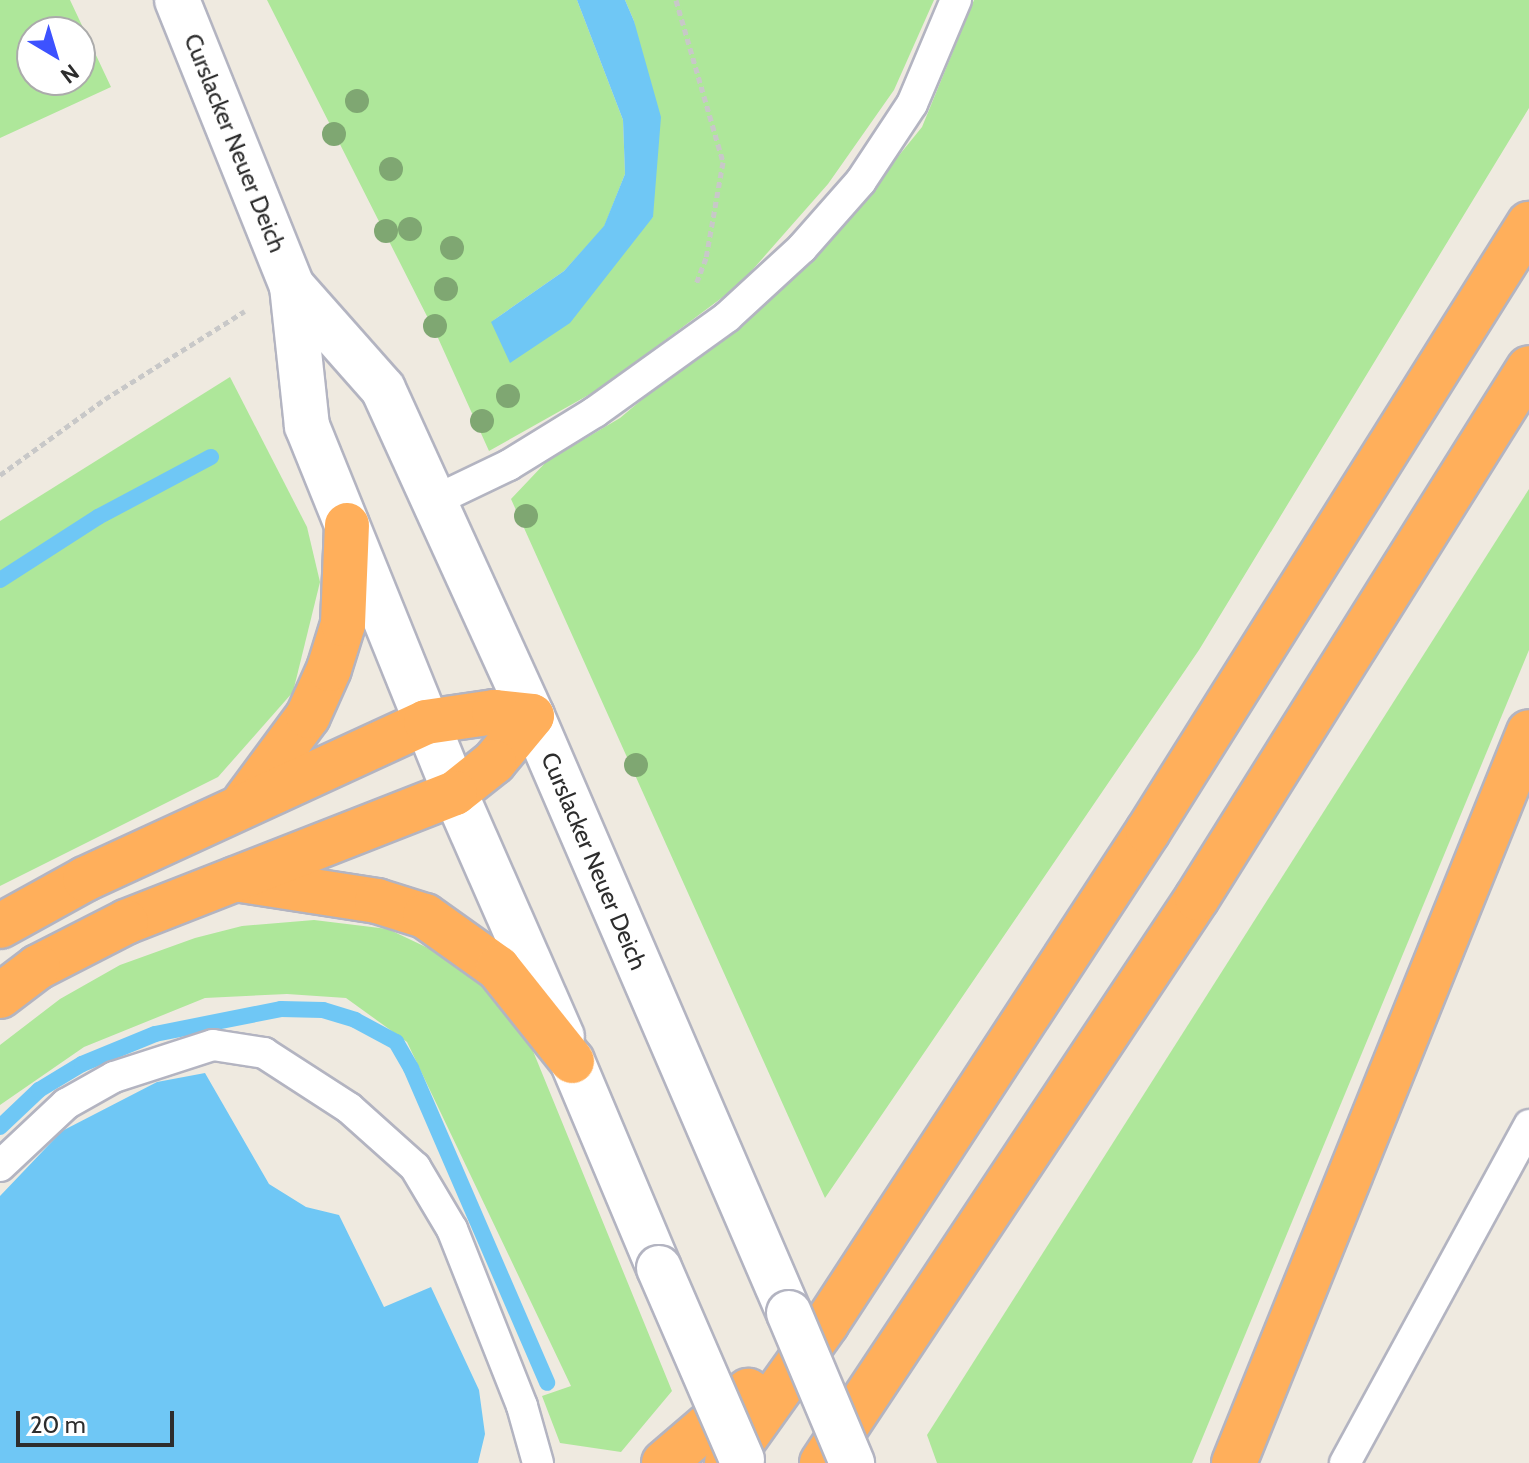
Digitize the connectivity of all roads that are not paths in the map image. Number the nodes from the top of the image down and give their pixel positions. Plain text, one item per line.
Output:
1 (177, 0) edge
2 (956, 0) edge
3 (1529, 224) edge
4 (292, 286) junction
5 (1529, 368) edge
6 (436, 500) junction
7 (347, 525) junction
8 (532, 716) junction
9 (426, 722) junction
10 (1529, 732) edge
11 (455, 793) junction
12 (238, 810) junction
13 (233, 879) junction
14 (0, 926) edge
15 (0, 996) edge
16 (572, 1061) junction
17 (1529, 1125) edge
18 (0, 1166) edge
19 (826, 1324) junction
20 (538, 1463) edge
21 (664, 1463) edge
22 (727, 1463) edge
23 (743, 1463) edge
24 (822, 1463) edge
25 (852, 1463) edge
26 (1234, 1463) edge
27 (1345, 1463) edge

1 - 4 street, Curslacker Neuer Deich
2 - 6 lane
3 - 19 highway
4 - 6 street, Curslacker Neuer Deich
4 - 7 street, Curslacker Neuer Deich
5 - 24 highway
6 - 8 street, Curslacker Neuer Deich
7 - 9 street, Curslacker Neuer Deich
7 - 12 highway
8 - 9 highway
8 - 11 highway
8 - 25 street, Curslacker Neuer Deich, bridge
9 - 11 street, Curslacker Neuer Deich
9 - 12 highway
10 - 26 highway
11 - 13 highway
11 - 16 street, Curslacker Neuer Deich
12 - 14 highway
13 - 15 highway
13 - 16 highway
16 - 23 street, Curslacker Neuer Deich, bridge
17 - 27 lane
18 - 20 lane
19 - 21 highway
19 - 22 highway

